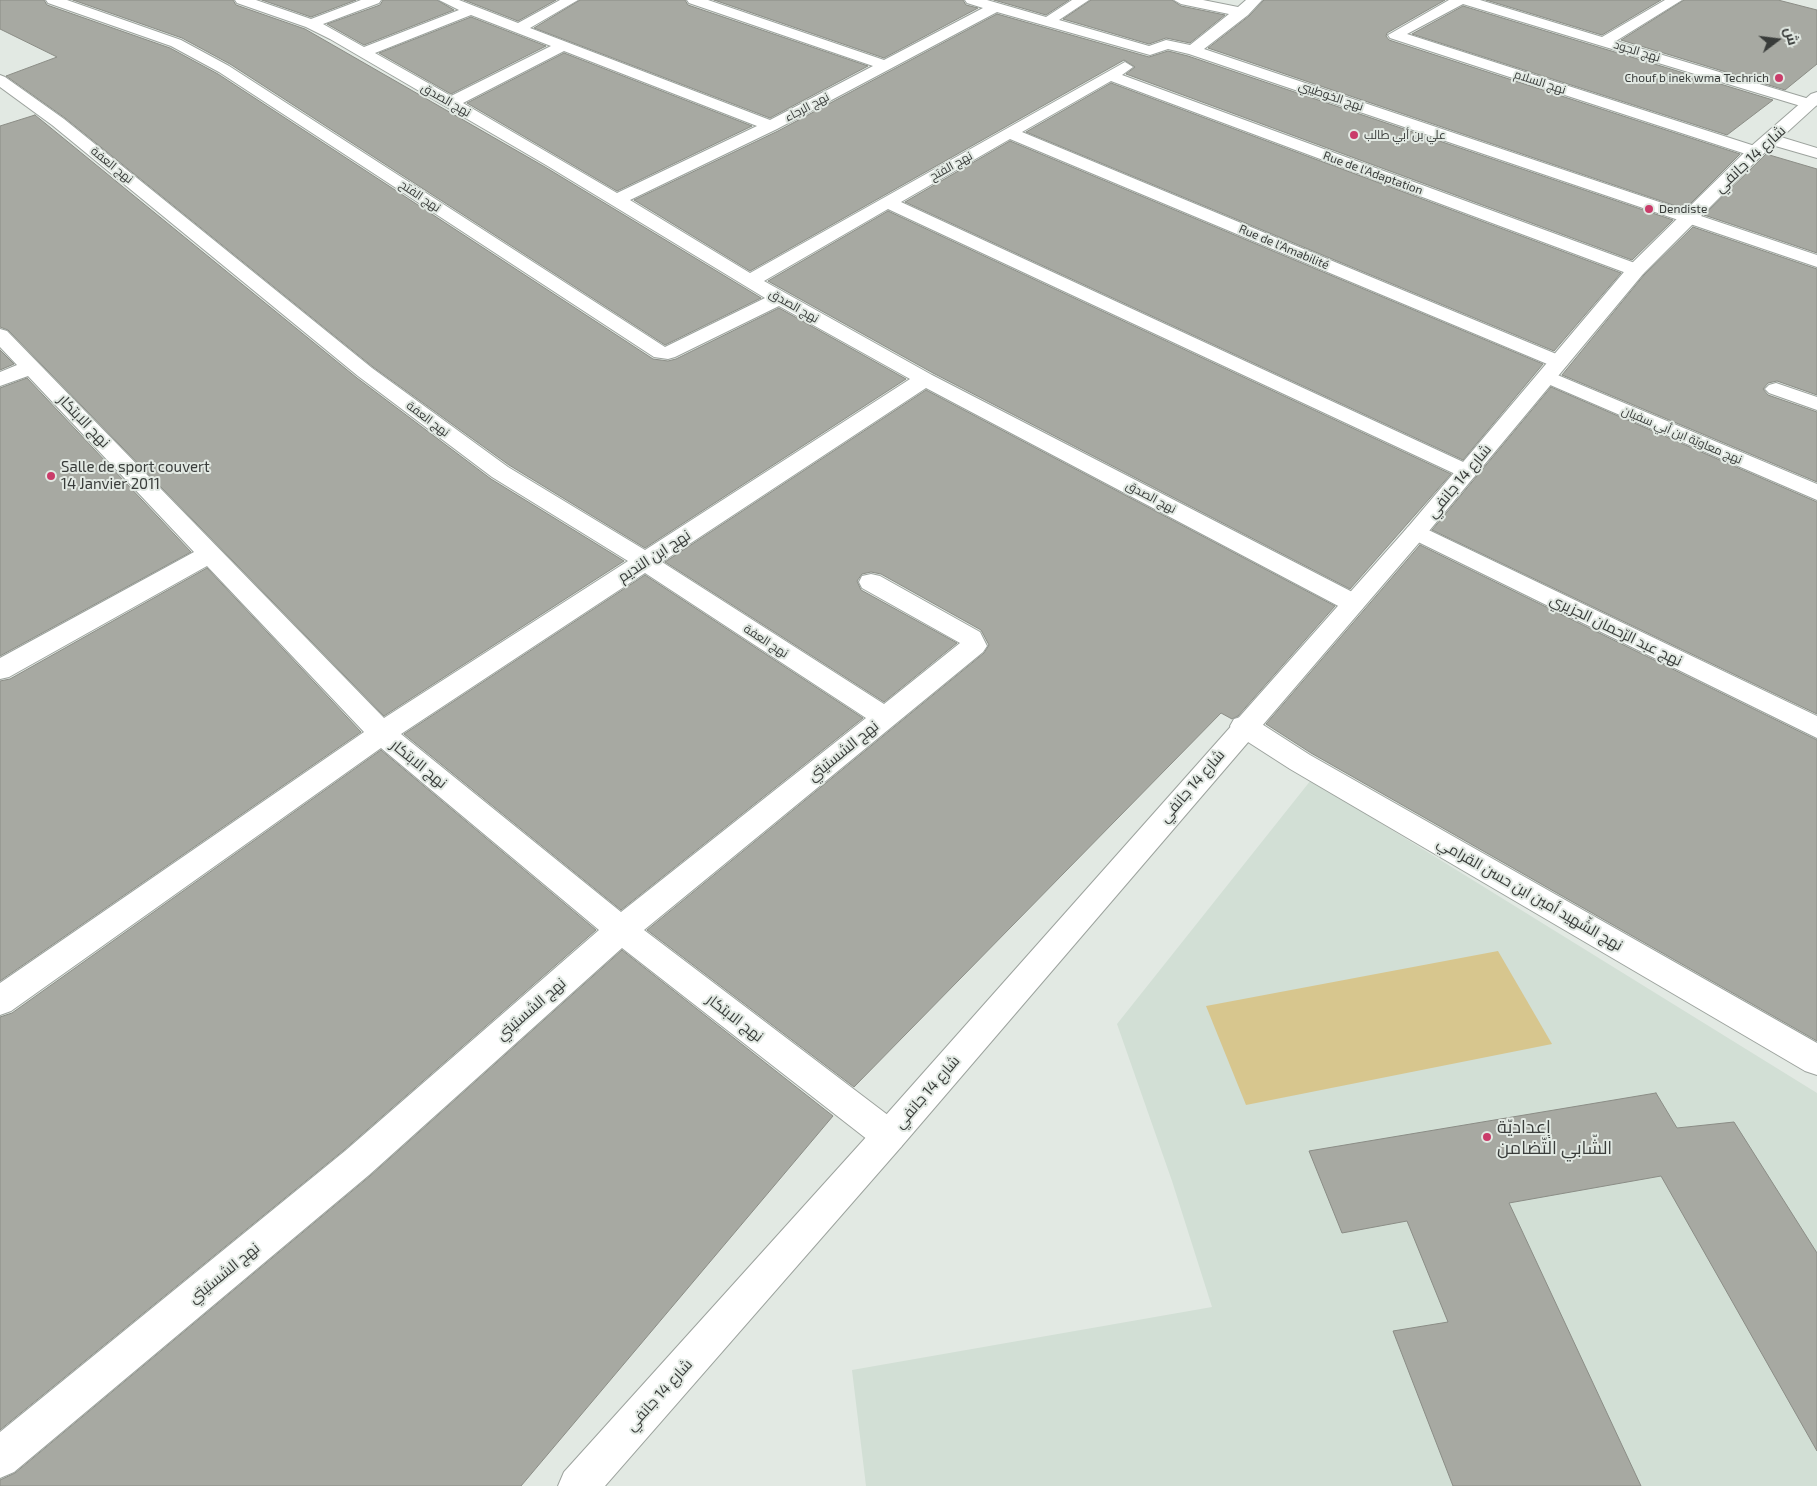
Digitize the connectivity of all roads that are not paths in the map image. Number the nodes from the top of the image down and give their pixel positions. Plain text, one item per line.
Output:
1 (54, 0) edge
2 (374, 0) edge
3 (446, 0) edge
4 (571, 0) edge
5 (694, 0) edge
6 (972, 0) edge
7 (1082, 0) edge
8 (1181, 0) edge
9 (1255, 0) edge
10 (1459, 0) edge
11 (1465, 0) edge
12 (256, 2) edge
13 (1647, 2) dead end
14 (1669, 3) edge
15 (995, 7) junction
16 (471, 10) junction
17 (1243, 12) junction
18 (1047, 22) junction
19 (310, 24) junction
20 (519, 28) junction
21 (1605, 41) junction
22 (565, 45) junction
23 (1194, 50) junction
24 (1150, 51) junction
25 (362, 53) junction
26 (885, 65) junction
27 (1111, 76) junction
28 (0, 80) edge
29 (1813, 100) edge
30 (450, 103) junction
31 (771, 126) junction
32 (1010, 133) junction
33 (1763, 145) junction
34 (1817, 153) edge
35 (616, 200) junction
36 (886, 202) junction
37 (1688, 217) junction
38 (1817, 261) edge
39 (1636, 270) junction
40 (750, 280) junction
41 (779, 298) junction
42 (0, 335) edge
43 (31, 367) junction
44 (1553, 369) junction
45 (925, 379) junction
46 (0, 380) edge
47 (1776, 388) dead end
48 (1817, 404) edge
49 (1466, 472) junction
50 (1817, 493) edge
51 (1416, 532) junction
52 (211, 553) junction
53 (644, 563) junction
54 (871, 582) dead end
55 (1353, 602) junction
56 (0, 670) edge
57 (885, 718) junction
58 (1244, 726) junction
59 (1817, 728) edge
60 (382, 733) junction
61 (621, 930) junction
62 (0, 1001) edge
63 (1817, 1060) edge
64 (889, 1136) junction
65 (0, 1458) edge
66 (578, 1486) edge

1 - 41 street, نهج الفتح
2 - 19 street
3 - 16 street
4 - 20 street
5 - 26 street
6 - 15 street, نهج الخوطيبي
7 - 18 street
8 - 17 street
9 - 17 street
10 - 33 street, نهج السلام
11 - 21 street, نهج الجود
12 - 19 street, نهج الصدق
13 - 14 street
14 - 21 street
15 - 18 street, نهج الخوطيبي
15 - 26 street, نهج الرجاء
16 - 20 street
16 - 25 street
17 - 23 street
18 - 24 street, نهج الخوطيبي
19 - 25 street, نهج الصدق
20 - 22 street
21 - 29 street, نهج الجود
22 - 30 street
22 - 31 street
23 - 24 street, نهج الخوطيبي
23 - 37 street, نهج الخوطيبي
24 - 27 street, نهج الفتح
25 - 30 street, نهج الصدق
26 - 31 street, نهج الرجاء
27 - 32 street, نهج الفتح
27 - 39 street, Rue de l'Adaptation
28 - 53 street, نهج العفة
29 - 33 street, شارع 14 جانفي
30 - 35 street, نهج الصدق
31 - 35 street, نهج الرجاء
32 - 36 street, نهج الفتح
32 - 44 street, Rue de l'Amabilité
33 - 34 street
33 - 37 street, شارع 14 جانفي
35 - 40 street, نهج الصدق
36 - 40 street, نهج الفتح
36 - 49 street
37 - 38 street, نهج الخوطيبي
37 - 39 street, شارع 14 جانفي
39 - 44 street, شارع 14 جانفي
40 - 41 street, نهج الصدق
41 - 45 street, نهج الصدق
42 - 43 street, نهج الابتكار
43 - 46 street
43 - 52 street, نهج الابتكار
44 - 49 street, شارع 14 جانفي
44 - 50 street, نهج معاويّة ابن أبي سفيان
45 - 53 street, نهج ابن النديم
45 - 55 street, نهج الصدق
47 - 48 street
49 - 51 street, شارع 14 جانفي
51 - 55 street, شارع 14 جانفي
51 - 59 street, نهج عبد الرّحمان الجزيري
52 - 56 street
52 - 60 street, نهج الابتكار
53 - 57 street, نهج العفة
53 - 60 street, نهج ابن النديم
54 - 57 street, نهج الشستيتي
55 - 58 street, شارع 14 جانفي
57 - 61 street, نهج الشستيتي
58 - 63 street, نهج الشّهيد أمين ابن حسن القرامي
58 - 64 street, شارع 14 جانفي
60 - 61 street, نهج الابتكار
60 - 62 street, نهج ابن النديم
61 - 64 street, نهج الابتكار
61 - 65 street, نهج الشستيتي
64 - 66 street, شارع 14 جانفي

